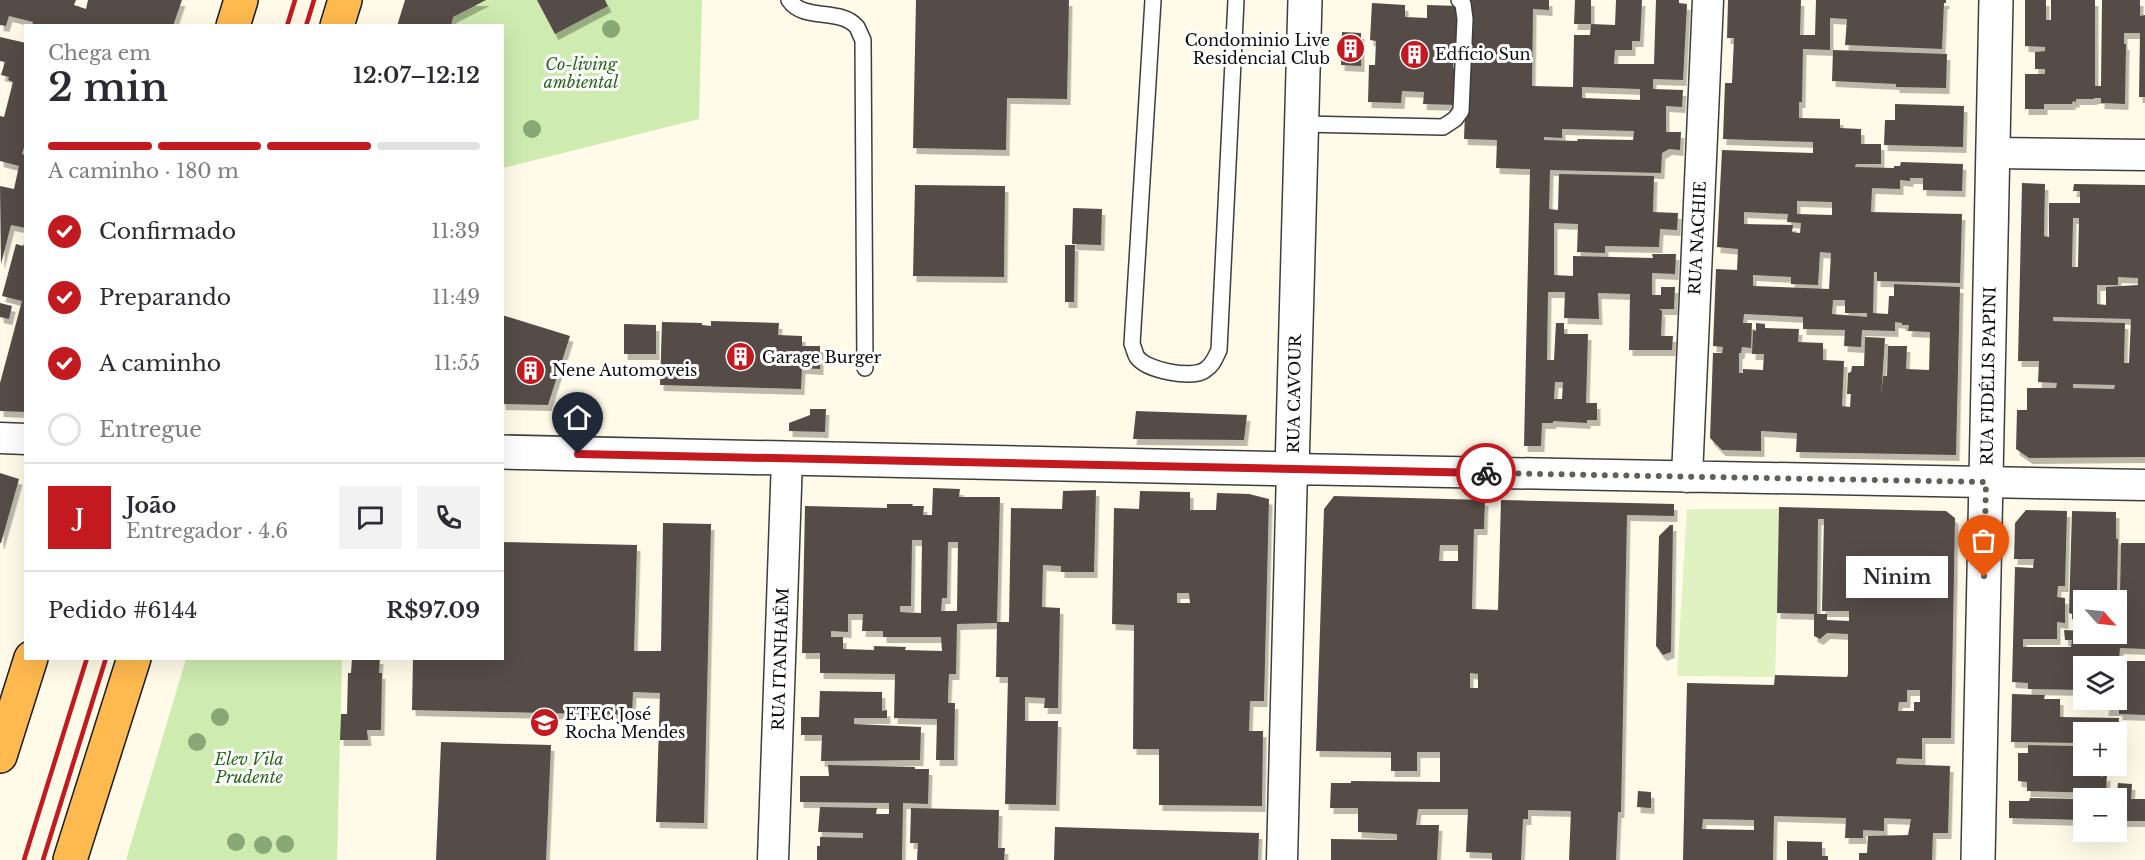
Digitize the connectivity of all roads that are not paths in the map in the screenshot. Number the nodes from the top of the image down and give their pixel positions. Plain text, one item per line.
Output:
1 (241, 0) edge
2 (345, 0) edge
3 (789, 0) edge
4 (1153, 0) edge
5 (1236, 0) edge
6 (1305, 0) edge
7 (1459, 0) edge
8 (1708, 0) edge
9 (1996, 0) edge
10 (233, 24) edge
11 (338, 24) edge
12 (1302, 124) junction
13 (1993, 153) junction
14 (2145, 155) edge
15 (865, 368) dead end
16 (0, 438) edge
17 (24, 439) edge
18 (504, 452) edge
19 (787, 459) junction
20 (1292, 470) junction
21 (1687, 477) junction
22 (1986, 482) junction
23 (2145, 485) edge
24 (30, 660) edge
25 (133, 660) edge
26 (0, 756) edge
27 (70, 860) edge
28 (773, 860) edge
29 (1282, 860) edge
30 (1978, 860) edge

1 - 10 highway
2 - 11 highway
3 - 15 lane
4 - 5 lane
6 - 12 street, RUA CAVOUR
7 - 12 lane
8 - 21 street, RUA NACHIE
9 - 13 street, RUA FIDÉLIS PAPINI
12 - 20 street, RUA CAVOUR
13 - 14 street
13 - 22 street, RUA FIDÉLIS PAPINI
16 - 17 street
18 - 19 street
19 - 20 street
19 - 28 street, RUA ITANHAÉM
20 - 21 street
20 - 29 street, RUA CAVOUR
21 - 22 street
22 - 23 street
22 - 30 street, RUA FIDÉLIS PAPINI
24 - 26 highway
25 - 27 highway

